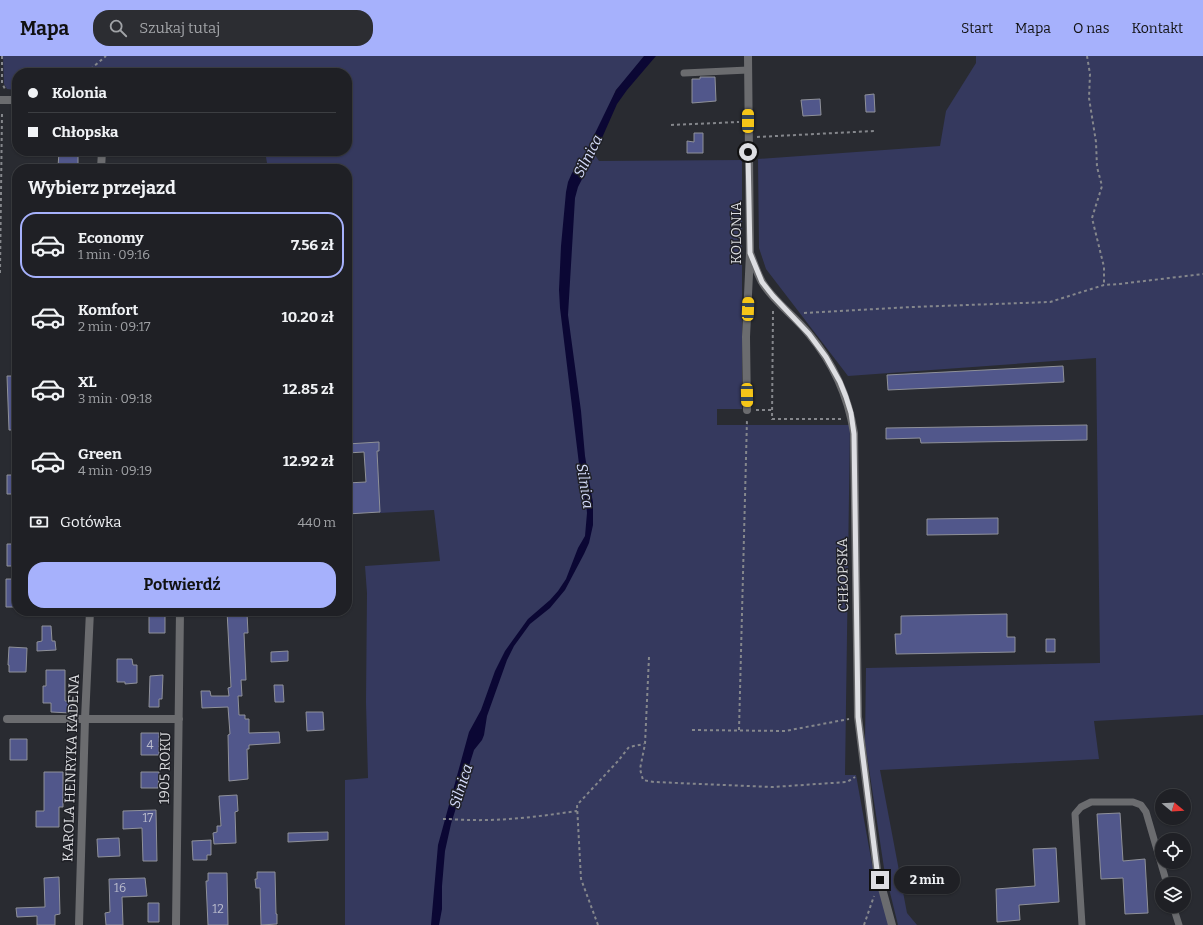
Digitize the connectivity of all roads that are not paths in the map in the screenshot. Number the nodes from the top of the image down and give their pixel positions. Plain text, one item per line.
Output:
1 (748, 56) edge
2 (748, 70) junction
3 (684, 73) dead end
4 (0, 100) edge
5 (12, 100) edge
6 (750, 253) junction
7 (747, 410) road end
8 (90, 616) edge
9 (180, 616) edge
10 (7, 719) dead end
11 (85, 719) junction
12 (179, 719) junction
13 (1165, 877) edge
14 (1175, 913) edge
15 (79, 925) edge
16 (176, 925) edge
17 (892, 925) edge
18 (1082, 925) edge
19 (1179, 925) edge

1 - 2 street, KOLONIA
2 - 3 lane
2 - 6 street, KOLONIA
4 - 5 street
6 - 7 street, KOLONIA
6 - 17 street, CHŁOPSKA
8 - 11 street, KAROLA HENRYKA KADENA
9 - 12 street, 1905 ROKU
10 - 11 street
11 - 12 street
11 - 15 street, KAROLA HENRYKA KADENA
12 - 16 street, 1905 ROKU
13 - 18 lane
14 - 19 lane

